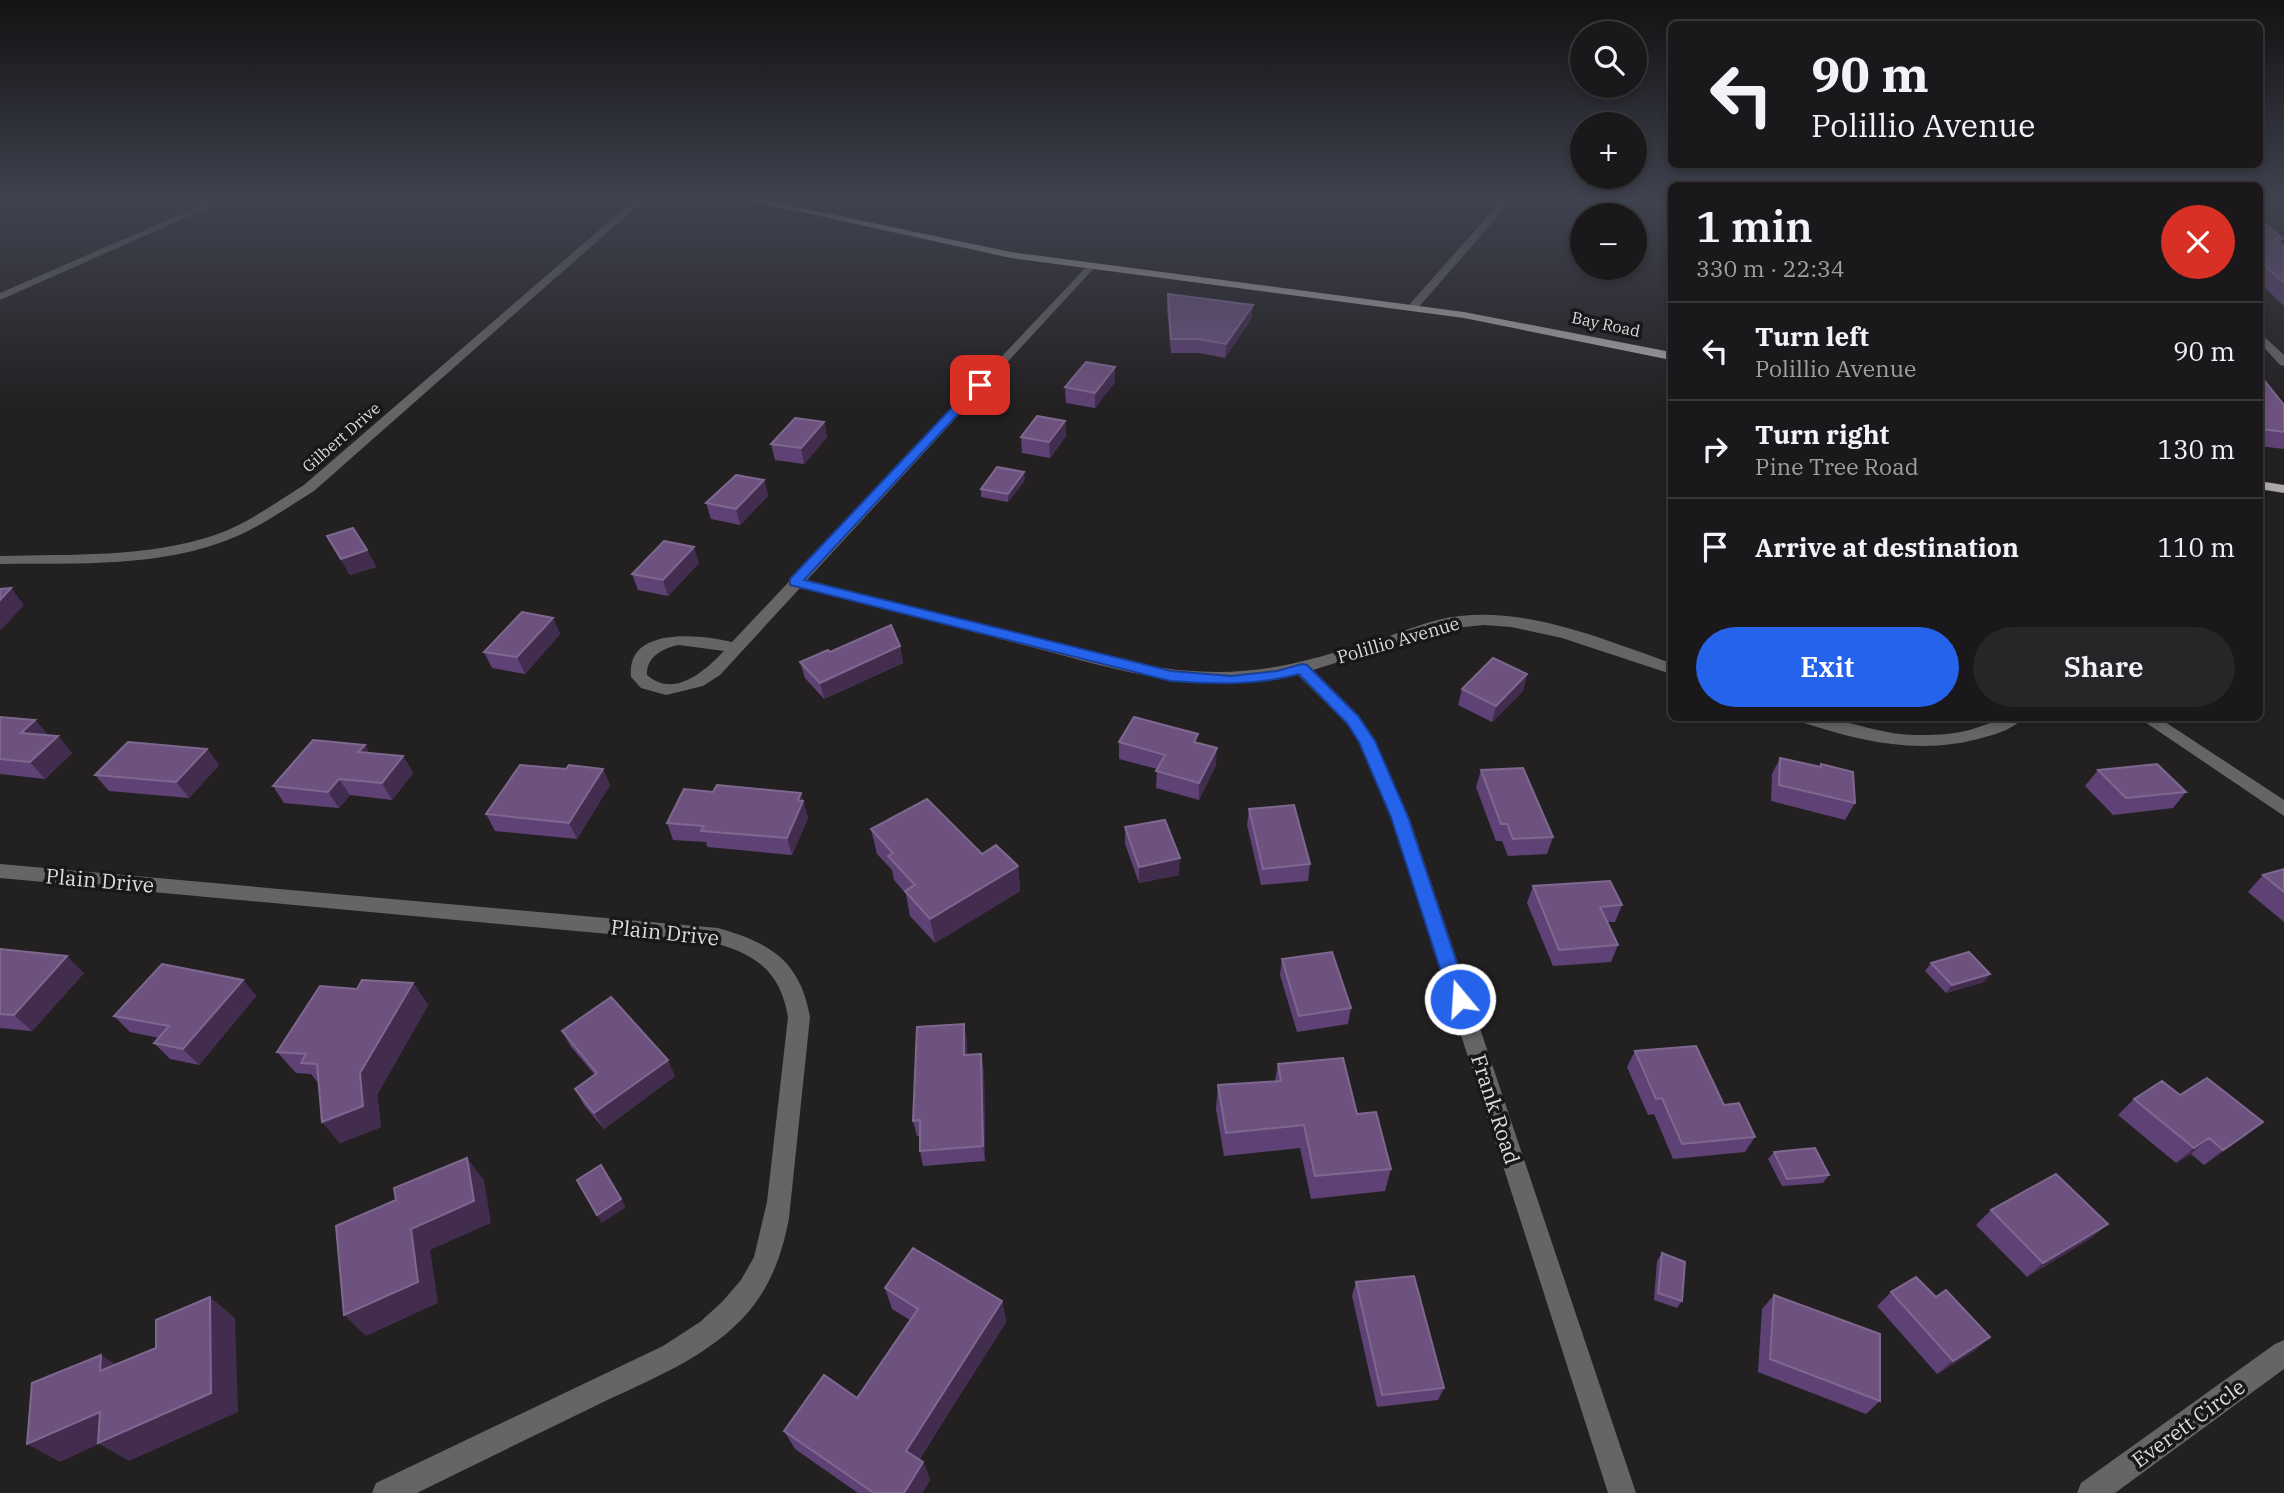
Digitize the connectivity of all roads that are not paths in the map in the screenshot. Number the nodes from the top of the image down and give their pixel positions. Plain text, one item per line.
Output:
1 (63, 269) edge
2 (560, 269) edge
3 (1088, 269) edge
4 (1111, 269) edge
5 (1447, 269) edge
6 (0, 297) edge
7 (1413, 307) junction
8 (2263, 339) edge
9 (1668, 355) edge
10 (2284, 362) edge
11 (2263, 486) edge
12 (2284, 489) edge
13 (0, 561) edge
14 (795, 582) junction
15 (734, 648) junction
16 (1668, 668) edge
17 (1302, 669) junction
18 (1817, 721) edge
19 (2008, 721) edge
20 (2152, 721) edge
21 (2284, 810) edge
22 (0, 871) edge
23 (2284, 1353) edge
24 (386, 1493) edge
25 (1622, 1493) edge
26 (2091, 1493) edge

1 - 6 street
2 - 13 street, Gilbert Drive
3 - 14 street
4 - 7 main road, Bay Road
5 - 7 street
7 - 9 main road, Bay Road
8 - 10 street
11 - 12 main road
14 - 15 street
14 - 17 street, Polillio Avenue
15 - 15 street
16 - 17 street, Polillio Avenue
17 - 25 street, Frank Road
18 - 19 street
20 - 21 street
22 - 24 street, Plain Drive
23 - 26 street, Everett Circle

